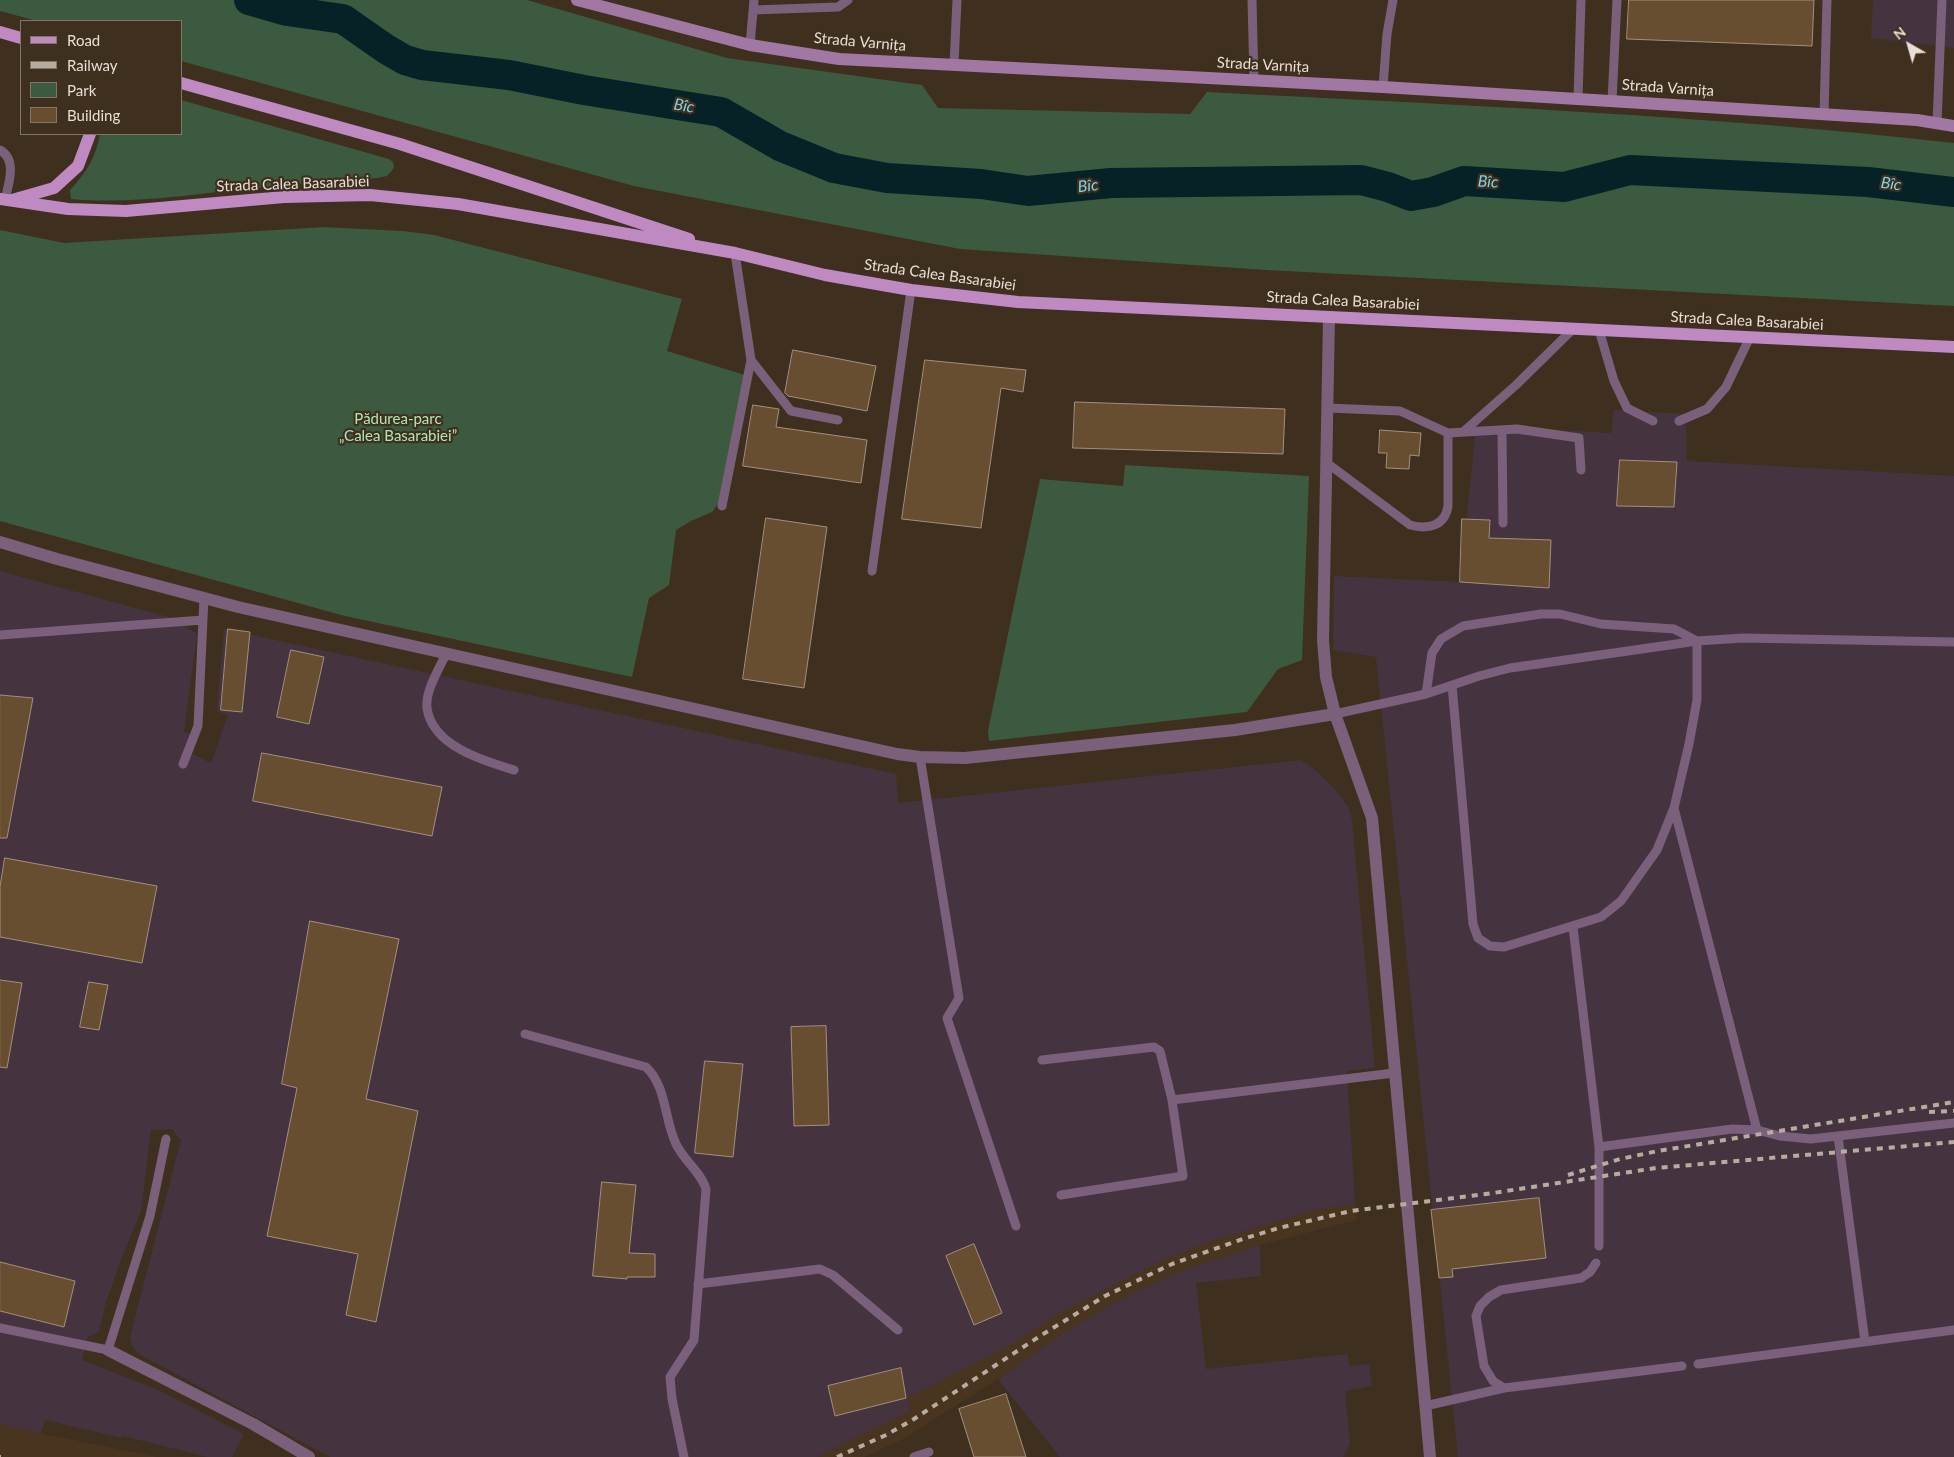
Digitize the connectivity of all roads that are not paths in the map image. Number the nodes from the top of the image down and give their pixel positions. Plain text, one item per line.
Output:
1 (577, 0) edge
2 (848, 0) edge
3 (957, 0) edge
4 (1252, 0) edge
5 (1393, 0) edge
6 (1581, 0) edge
7 (1618, 0) edge
8 (1827, 0) edge
9 (1942, 0) edge
10 (754, 5) edge
11 (0, 32) edge
12 (20, 38) edge
13 (750, 45) junction
14 (954, 65) junction
15 (1254, 81) junction
16 (182, 82) edge
17 (1383, 87) junction
18 (1578, 98) junction
19 (1612, 101) junction
20 (1824, 114) junction
21 (1937, 124) junction
22 (1954, 126) edge
23 (90, 135) edge
24 (0, 150) edge
25 (4, 200) edge
26 (734, 253) junction
27 (911, 290) junction
28 (1329, 317) junction
29 (1574, 328) junction
30 (1599, 330) junction
31 (1750, 337) junction
32 (1954, 346) edge
33 (750, 360) junction
34 (1328, 408) junction
35 (838, 420) dead end
36 (1653, 421) dead end
37 (1679, 421) dead end
38 (1502, 430) junction
39 (1463, 432) junction
40 (1448, 434) junction
41 (1327, 463) junction
42 (1581, 470) dead end
43 (722, 506) dead end
44 (1503, 523) dead end
45 (0, 542) edge
46 (872, 571) dead end
47 (204, 598) junction
48 (203, 620) junction
49 (0, 635) edge
50 (1696, 641) junction
51 (1954, 642) edge
52 (446, 654) junction
53 (1452, 685) junction
54 (1426, 694) junction
55 (1335, 714) junction
56 (920, 757) junction
57 (183, 764) dead end
58 (514, 770) dead end
59 (1674, 808) junction
60 (1573, 927) junction
61 (525, 1034) dead end
62 (1042, 1060) dead end
63 (1394, 1073) junction
64 (1172, 1100) junction
65 (1954, 1123) edge
66 (1757, 1130) junction
67 (1838, 1136) junction
68 (166, 1139) dead end
69 (1599, 1147) junction
70 (1060, 1196) dead end
71 (1016, 1226) dead end
72 (1600, 1246) dead end
73 (1596, 1263) dead end
74 (698, 1284) junction
75 (0, 1328) edge
76 (898, 1330) dead end
77 (1954, 1330) edge
78 (1865, 1342) junction
79 (108, 1350) junction
80 (1698, 1364) dead end
81 (1682, 1366) dead end
82 (1504, 1388) junction
83 (1425, 1406) junction
84 (929, 1452) dead end
85 (308, 1457) edge
86 (684, 1457) edge
87 (914, 1457) edge
88 (1430, 1457) edge

1 - 13 street, Strada Varnița
2 - 10 lane
3 - 14 lane
4 - 15 lane
5 - 17 lane
6 - 18 lane
7 - 19 lane
8 - 20 lane
9 - 21 lane
10 - 13 lane
11 - 12 main road
13 - 14 street, Strada Varnița
14 - 15 street, Strada Varnița
15 - 17 street, Strada Varnița
16 - 26 main road, Strada Calea Basarabiei
17 - 18 street, Strada Varnița
18 - 19 street, Strada Varnița
19 - 20 street, Strada Varnița
20 - 21 street, Strada Varnița
21 - 22 street, Strada Varnița
23 - 25 main road
24 - 25 lane
25 - 26 main road, Strada Calea Basarabiei
26 - 27 main road, Strada Calea Basarabiei
26 - 33 lane
27 - 28 main road, Strada Calea Basarabiei
27 - 46 lane
28 - 29 main road, Strada Calea Basarabiei
28 - 34 street
29 - 30 main road, Strada Calea Basarabiei
29 - 39 lane
30 - 31 main road, Strada Calea Basarabiei
30 - 36 lane
31 - 32 main road, Strada Calea Basarabiei
31 - 37 lane
33 - 35 lane
33 - 43 lane
34 - 40 lane
34 - 41 street
38 - 39 lane
38 - 42 lane
38 - 44 lane
39 - 40 lane
40 - 41 lane
41 - 55 street
45 - 47 street
47 - 48 lane
47 - 52 street
48 - 49 lane
48 - 57 lane
50 - 51 lane
50 - 53 lane
50 - 54 lane
50 - 59 lane
52 - 56 street
52 - 58 lane
53 - 54 lane
53 - 60 lane
54 - 55 lane
55 - 56 street
55 - 63 street
56 - 71 lane
59 - 60 lane
59 - 66 lane
60 - 69 lane
61 - 74 lane
62 - 64 lane
63 - 64 lane
63 - 83 street
64 - 70 lane
65 - 67 lane
66 - 67 lane
66 - 69 lane
67 - 78 lane
68 - 79 lane
69 - 72 lane
73 - 82 lane
74 - 76 lane
74 - 86 lane
75 - 79 lane
77 - 78 lane
78 - 80 lane
79 - 85 street
81 - 82 lane
82 - 83 lane
83 - 88 street
84 - 87 lane

